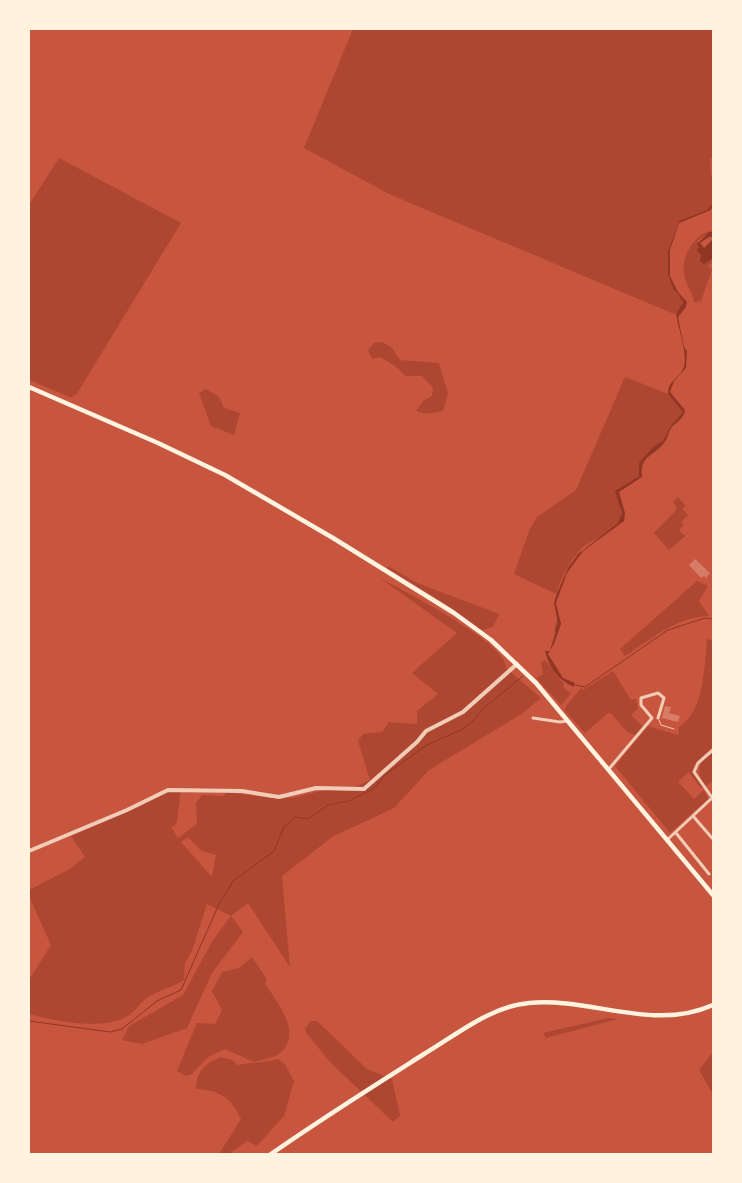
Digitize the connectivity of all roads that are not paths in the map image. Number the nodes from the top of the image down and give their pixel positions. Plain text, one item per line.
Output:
1 (29, 387) edge
2 (517, 664) junction
3 (534, 718) dead end
4 (652, 718) junction
5 (658, 718) junction
6 (568, 721) junction
7 (674, 729) dead end
8 (713, 750) edge
9 (608, 770) junction
10 (713, 799) edge
11 (693, 816) junction
12 (676, 832) junction
13 (712, 838) dead end
14 (667, 840) junction
15 (29, 851) edge
16 (709, 874) dead end
17 (713, 895) edge
18 (713, 1005) edge
19 (271, 1154) edge

1 - 2 main road
2 - 6 main road
2 - 15 street
3 - 6 street
4 - 5 lane
4 - 5 street
4 - 9 street
5 - 7 lane
6 - 9 main road
8 - 10 street
9 - 14 main road
10 - 11 street
11 - 12 street
11 - 13 street
12 - 14 street
12 - 16 street
14 - 17 main road
18 - 19 main road

